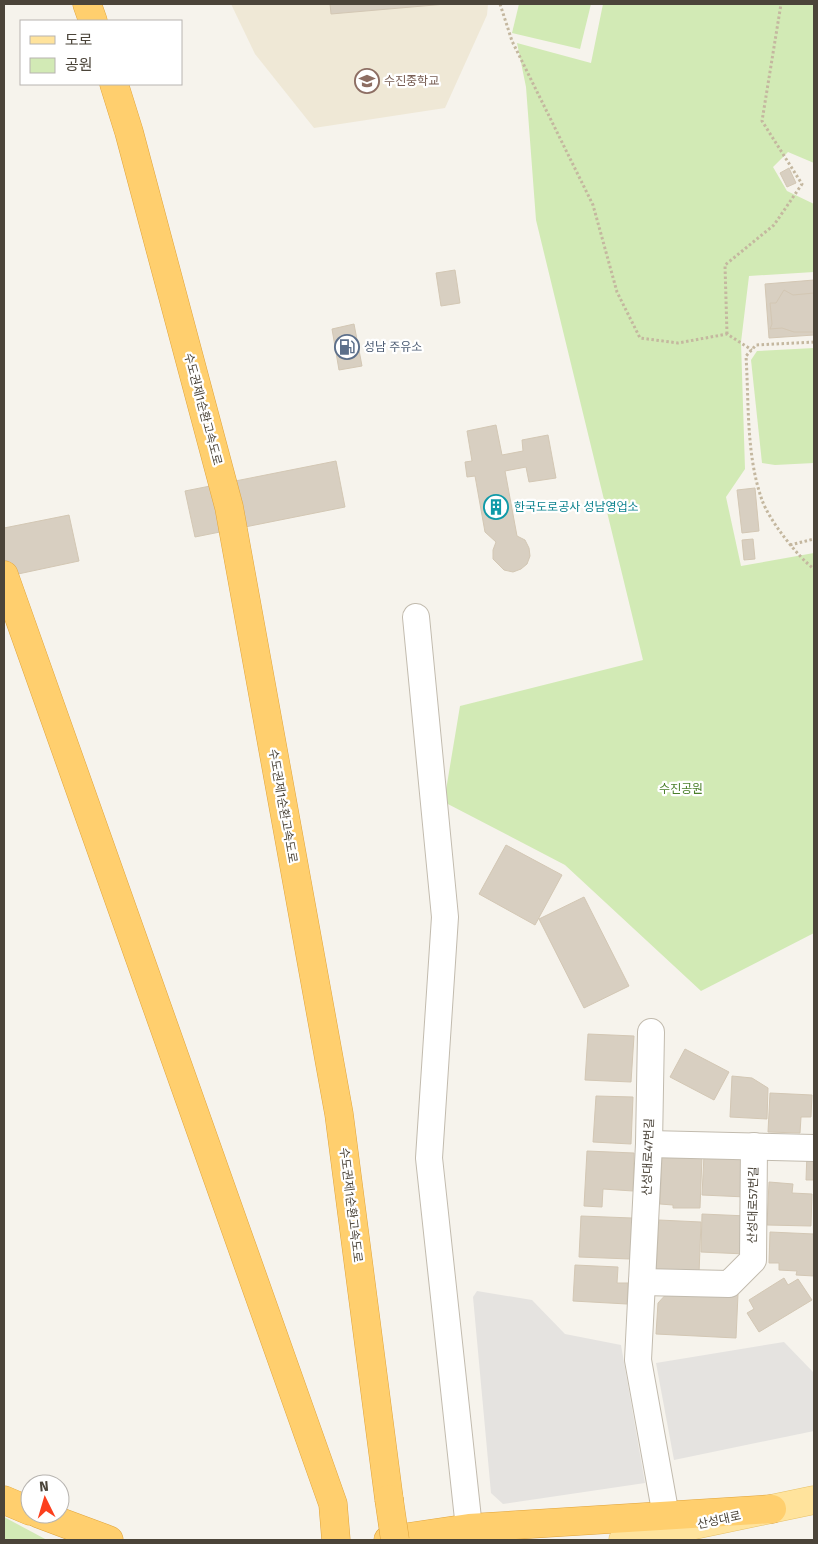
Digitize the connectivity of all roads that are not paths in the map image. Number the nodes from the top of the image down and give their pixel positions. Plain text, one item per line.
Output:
1 (87, 4) edge
2 (93, 20) edge
3 (114, 85) edge
4 (4, 575) edge
5 (416, 617) dead end
6 (651, 1032) dead end
7 (649, 1144) junction
8 (754, 1146) junction
9 (814, 1148) edge
10 (642, 1282) junction
11 (814, 1495) edge
12 (4, 1500) edge
13 (814, 1500) edge
14 (20, 1507) edge
15 (772, 1509) junction
16 (666, 1516) junction
17 (65, 1524) edge
18 (469, 1528) junction
19 (109, 1540) edge
20 (336, 1540) edge
21 (388, 1540) edge
22 (395, 1540) edge
23 (623, 1540) edge

1 - 2 highway
3 - 22 highway, 수도권제1순환고속도로, bridge
4 - 20 highway
5 - 18 street
6 - 7 street, 산성대로47번길
7 - 8 street
7 - 10 street, 산성대로47번길
8 - 9 street
8 - 10 street, 산성대로57번길
10 - 16 street, 산성대로47번길
11 - 15 main road
12 - 14 highway
13 - 15 main road, 산성대로
15 - 16 highway
15 - 23 main road, 산성대로
16 - 18 highway
17 - 19 highway
18 - 21 highway

